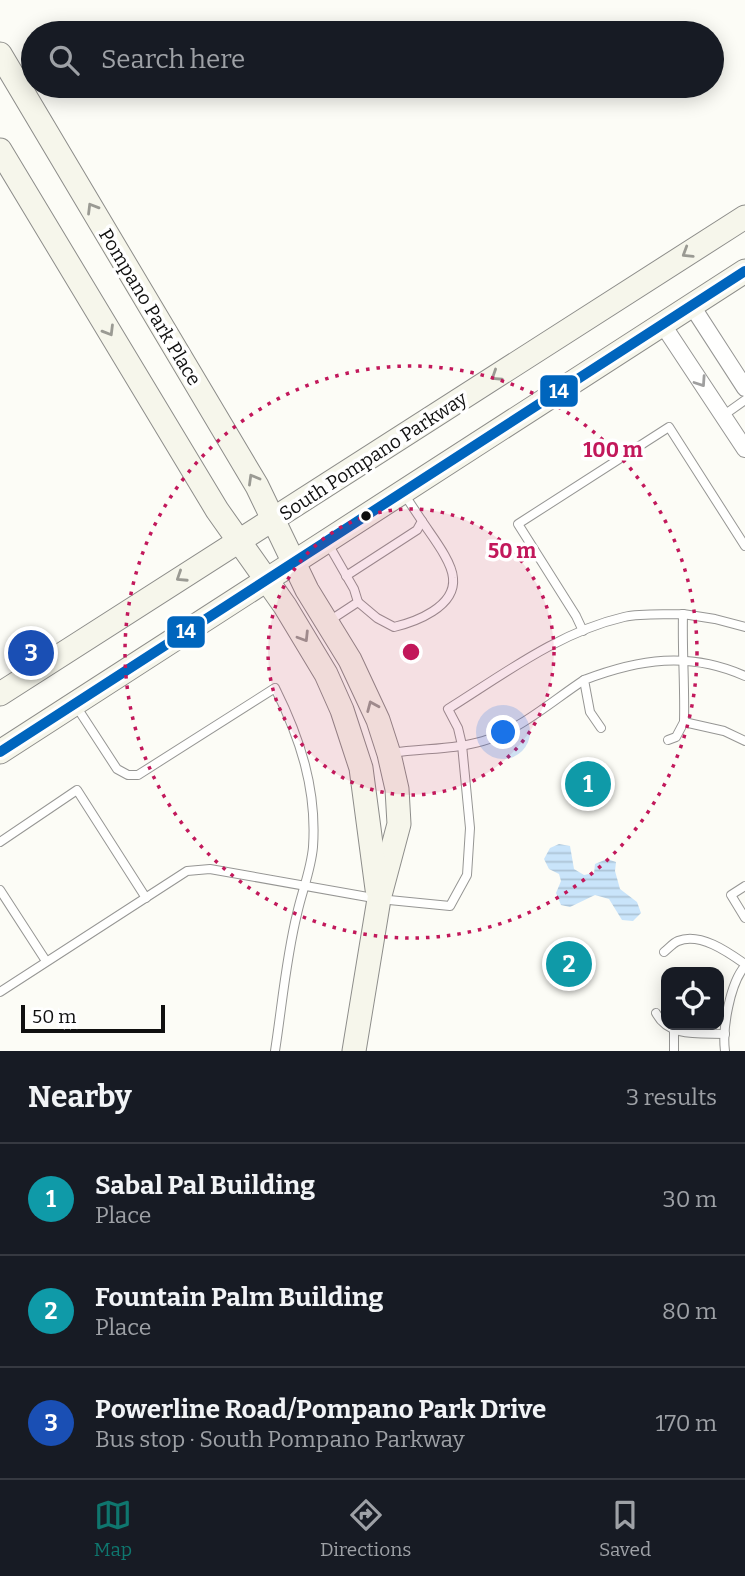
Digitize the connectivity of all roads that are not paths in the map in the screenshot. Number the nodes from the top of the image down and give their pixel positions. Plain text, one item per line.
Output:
1 (0, 54) edge
2 (21, 96) edge
3 (22, 98) edge
4 (0, 150) edge
5 (745, 216) edge
6 (745, 271) edge
7 (692, 306) junction
8 (663, 325) junction
9 (745, 388) edge
10 (745, 400) edge
11 (724, 415) junction
12 (745, 449) edge
13 (403, 493) junction
14 (274, 519) junction
15 (422, 520) junction
16 (239, 541) junction
17 (326, 542) junction
18 (745, 546) edge
19 (294, 562) junction
20 (346, 576) junction
21 (266, 580) junction
22 (358, 602) junction
23 (682, 614) junction
24 (327, 622) junction
25 (745, 627) edge
26 (583, 631) junction
27 (682, 661) junction
28 (745, 676) edge
29 (584, 680) junction
30 (0, 694) edge
31 (75, 704) junction
32 (684, 722) junction
33 (601, 728) dead end
34 (668, 740) dead end
35 (745, 741) edge
36 (462, 745) junction
37 (0, 752) edge
38 (389, 754) junction
39 (0, 842) edge
40 (745, 886) edge
41 (306, 887) junction
42 (0, 890) edge
43 (146, 898) junction
44 (379, 899) junction
45 (745, 918) edge
46 (664, 952) dead end
47 (46, 961) junction
48 (745, 965) edge
49 (0, 992) edge
50 (656, 1013) dead end
51 (674, 1032) junction
52 (725, 1034) junction
53 (275, 1051) edge
54 (354, 1051) edge
55 (674, 1051) edge
56 (725, 1051) edge

2 -> 1 street, Pompano Park Place
14 -> 3 street, Pompano Park Place
4 -> 16 street
5 -> 14 street, South Pompano Parkway
6 - 7 street
7 - 8 street
7 - 9 street
8 -> 11 street
8 - 13 street
10 - 11 lane
11 - 12 street
13 - 15 lane
13 - 17 street
14 - 16 street, South Pompano Parkway
14 - 19 street, Pompano Park Place
15 - 20 lane
15 - 22 lane
16 - 21 street
16 -> 30 street, South Pompano Parkway
17 - 19 street
17 - 20 lane
18 - 26 lane
19 - 21 street
19 - 24 street, Pompano Park Place
20 - 22 lane
21 - 31 street
21 -> 44 street
22 - 24 lane
23 - 25 lane
23 - 26 lane
23 - 27 lane
38 -> 24 street, Pompano Park Place
26 - 36 lane
27 - 28 lane
27 - 29 lane
27 - 32 lane
29 - 33 lane
29 - 36 lane
31 - 37 street
31 - 41 lane
32 - 34 lane
32 - 35 lane
36 - 38 lane
36 - 44 lane
38 - 44 street, Pompano Park Place
39 - 43 lane
40 - 45 lane
41 - 43 lane
41 - 44 lane
41 - 53 lane
42 - 47 lane
43 - 47 lane
44 - 54 street
46 - 48 lane
47 - 49 lane
48 - 52 lane
50 - 51 lane
51 - 52 lane
51 - 55 lane
52 - 56 lane

